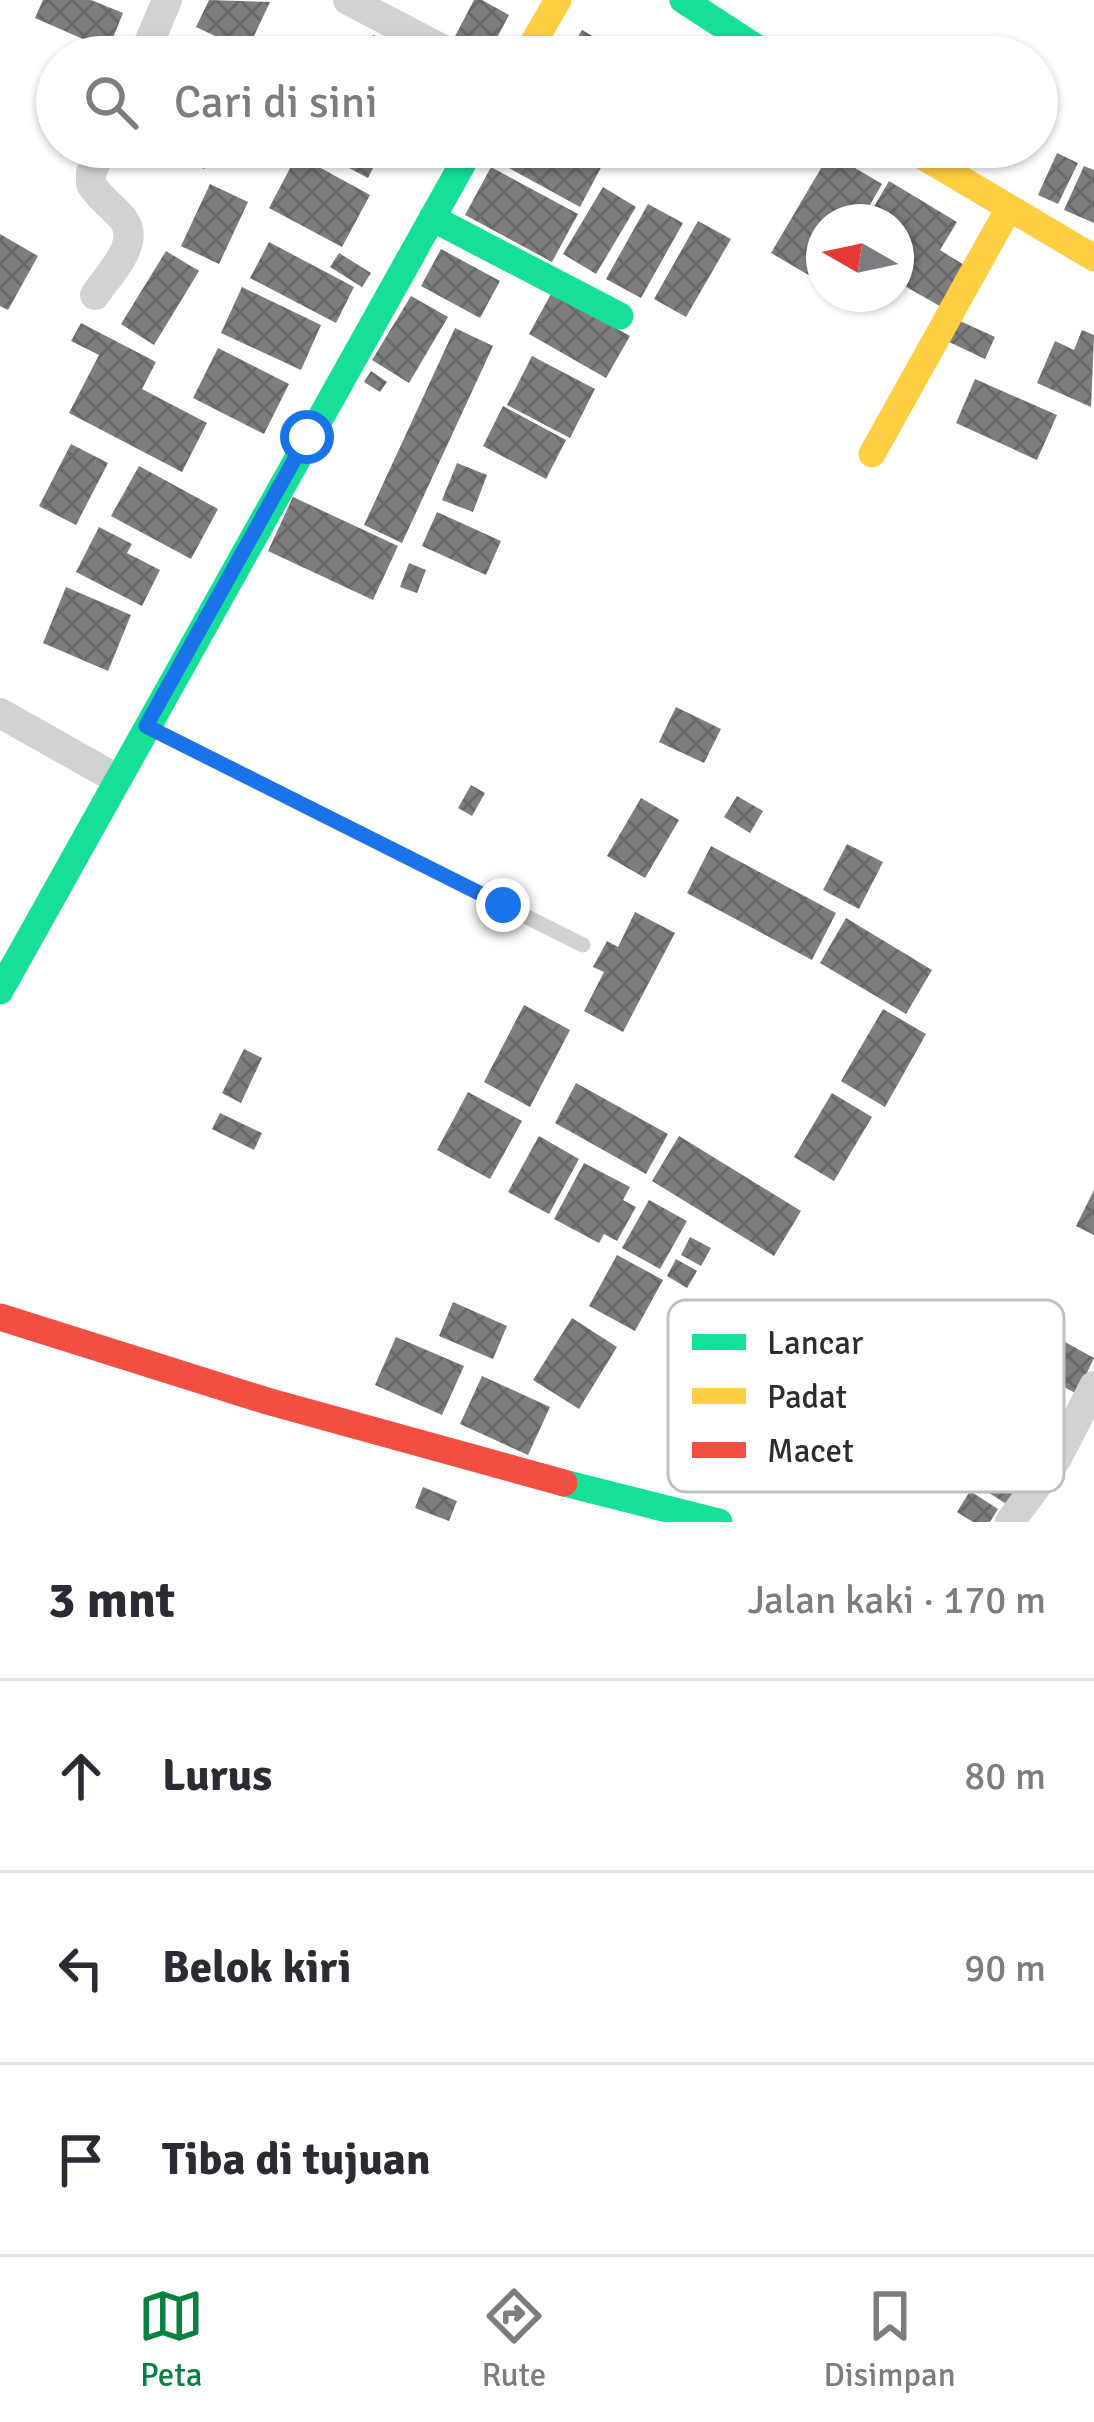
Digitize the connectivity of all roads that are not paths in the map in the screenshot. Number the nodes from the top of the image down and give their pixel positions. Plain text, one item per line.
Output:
1 (167, 0) edge
2 (348, 0) edge
3 (557, 0) edge
4 (683, 0) edge
5 (151, 36) edge
6 (417, 36) edge
7 (537, 36) edge
8 (739, 36) edge
9 (93, 168) edge
10 (460, 168) edge
11 (941, 168) edge
12 (1008, 210) junction
13 (432, 218) junction
14 (1094, 258) edge
15 (95, 295) dead end
16 (620, 316) dead end
17 (872, 454) dead end
18 (0, 713) edge
19 (146, 726) junction
20 (117, 778) junction
21 (583, 945) dead end
22 (0, 992) edge
23 (0, 1317) edge
24 (1094, 1386) edge
25 (1064, 1444) edge
26 (1032, 1492) edge
27 (719, 1522) edge
28 (1010, 1522) edge

1 - 5 street
2 - 6 street
3 - 7 street
4 - 8 street
9 - 15 street
10 - 13 street
11 - 12 street
12 - 14 street
12 - 17 street
13 - 16 street
13 - 19 street
18 - 20 street
19 - 20 street
19 - 21 lane
20 - 22 street
23 - 27 street
24 - 25 street
26 - 28 street

